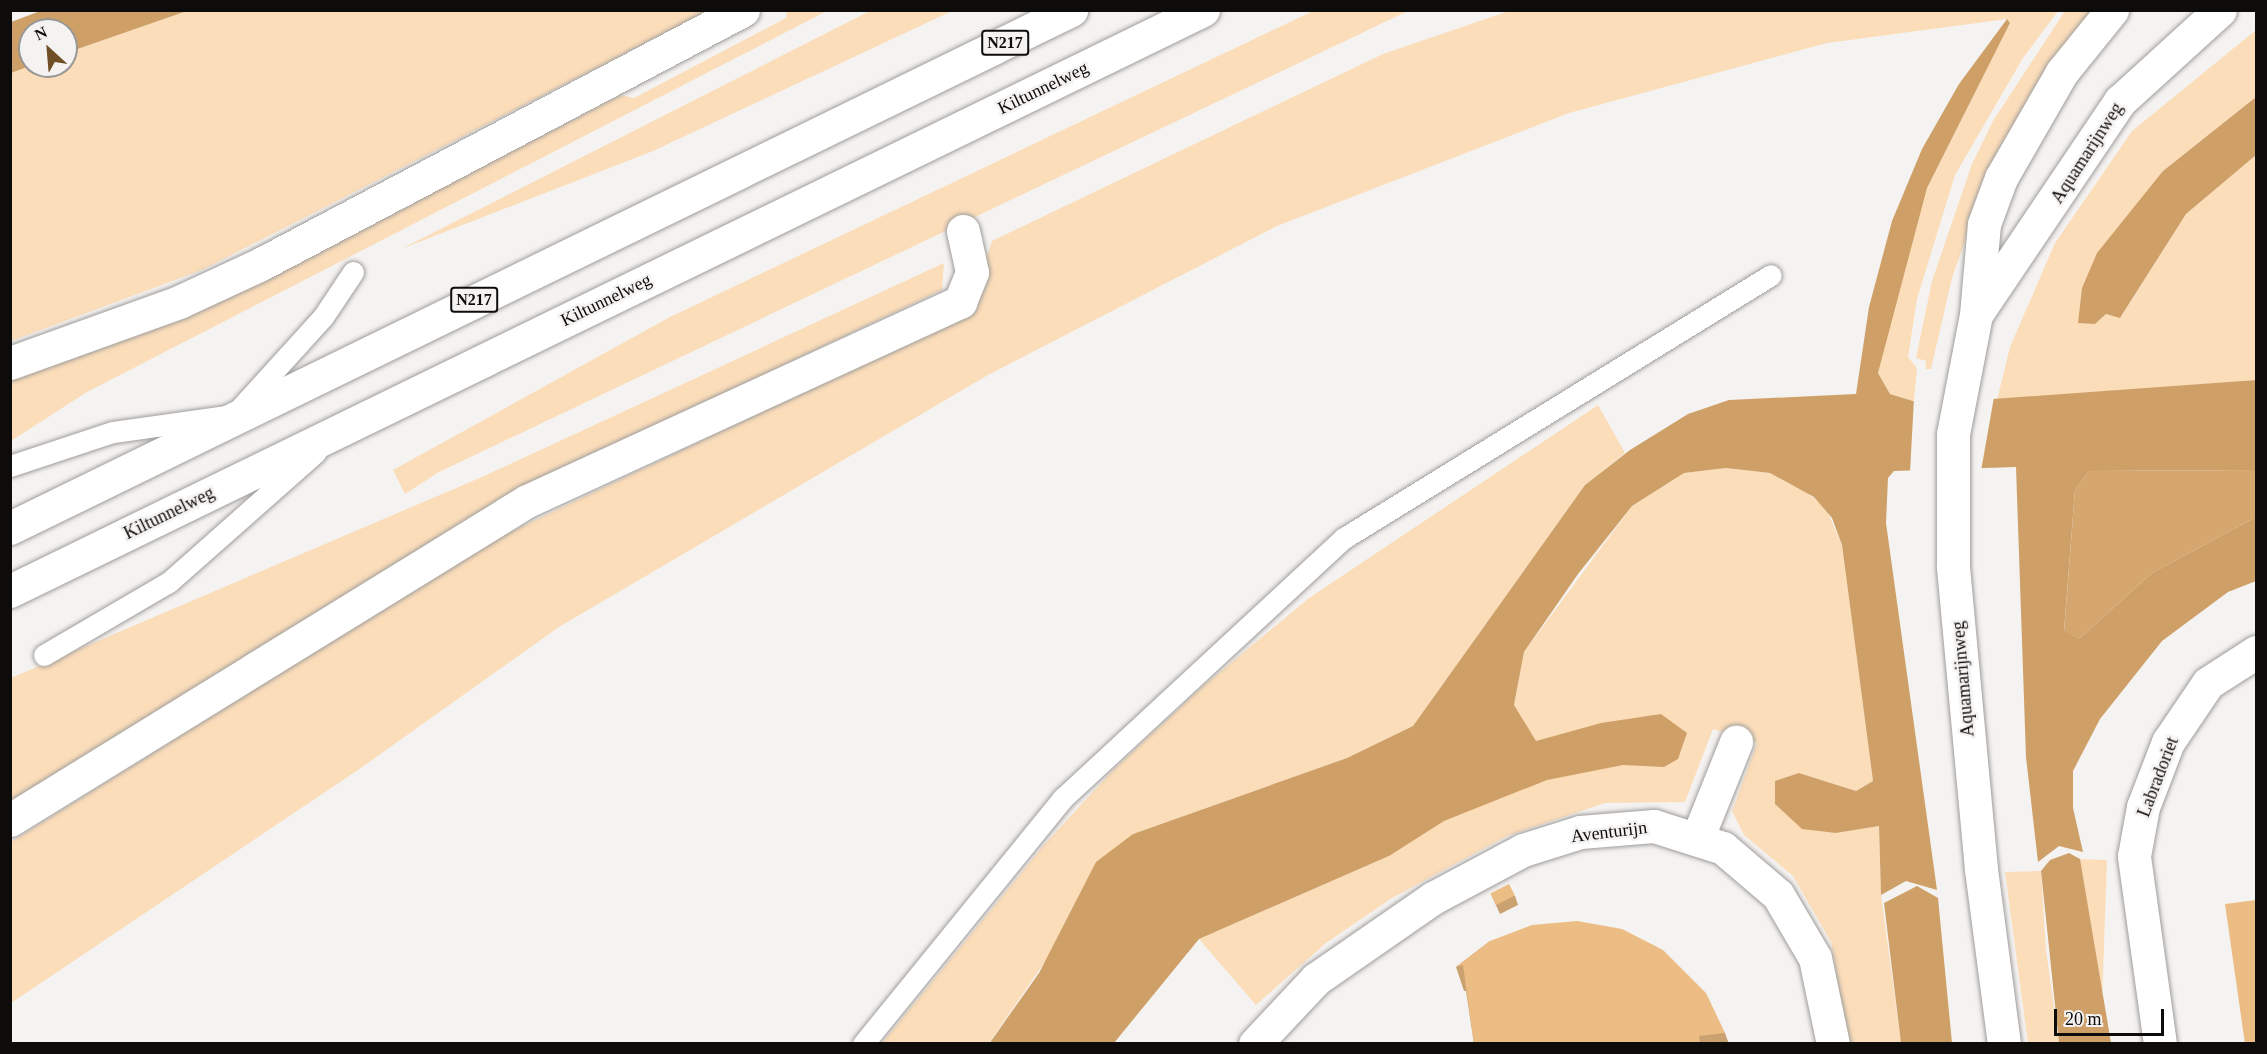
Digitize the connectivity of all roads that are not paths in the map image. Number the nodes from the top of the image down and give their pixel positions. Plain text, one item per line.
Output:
1 (743, 10) edge
2 (1071, 10) edge
3 (1203, 10) edge
4 (2112, 10) edge
5 (2220, 10) edge
6 (963, 231) dead end
7 (353, 272) dead end
8 (1772, 275) dead end
9 (1976, 315) junction
10 (10, 363) edge
11 (234, 415) junction
12 (342, 429) junction
13 (10, 466) edge
14 (10, 528) edge
15 (10, 591) edge
16 (2256, 652) edge
17 (44, 656) dead end
18 (1736, 742) dead end
19 (10, 820) edge
20 (1697, 839) junction
21 (863, 1044) edge
22 (1255, 1044) edge
23 (1833, 1044) edge
24 (2004, 1044) edge
25 (2160, 1044) edge

1 - 10 street
2 - 11 street, N217
3 - 12 street, Kiltunnelweg
4 - 9 street, Aquamarijnweg
5 - 9 street, Aquamarijnweg
6 - 19 street
7 - 11 lane
8 - 21 lane
9 - 24 street, Aquamarijnweg
11 - 13 lane
11 - 14 street, N217
12 - 15 street, Kiltunnelweg
12 - 17 lane
16 - 25 street, Labradoriet
18 - 20 street
20 - 22 street, Aventurijn
20 - 23 street, Aventurijn

